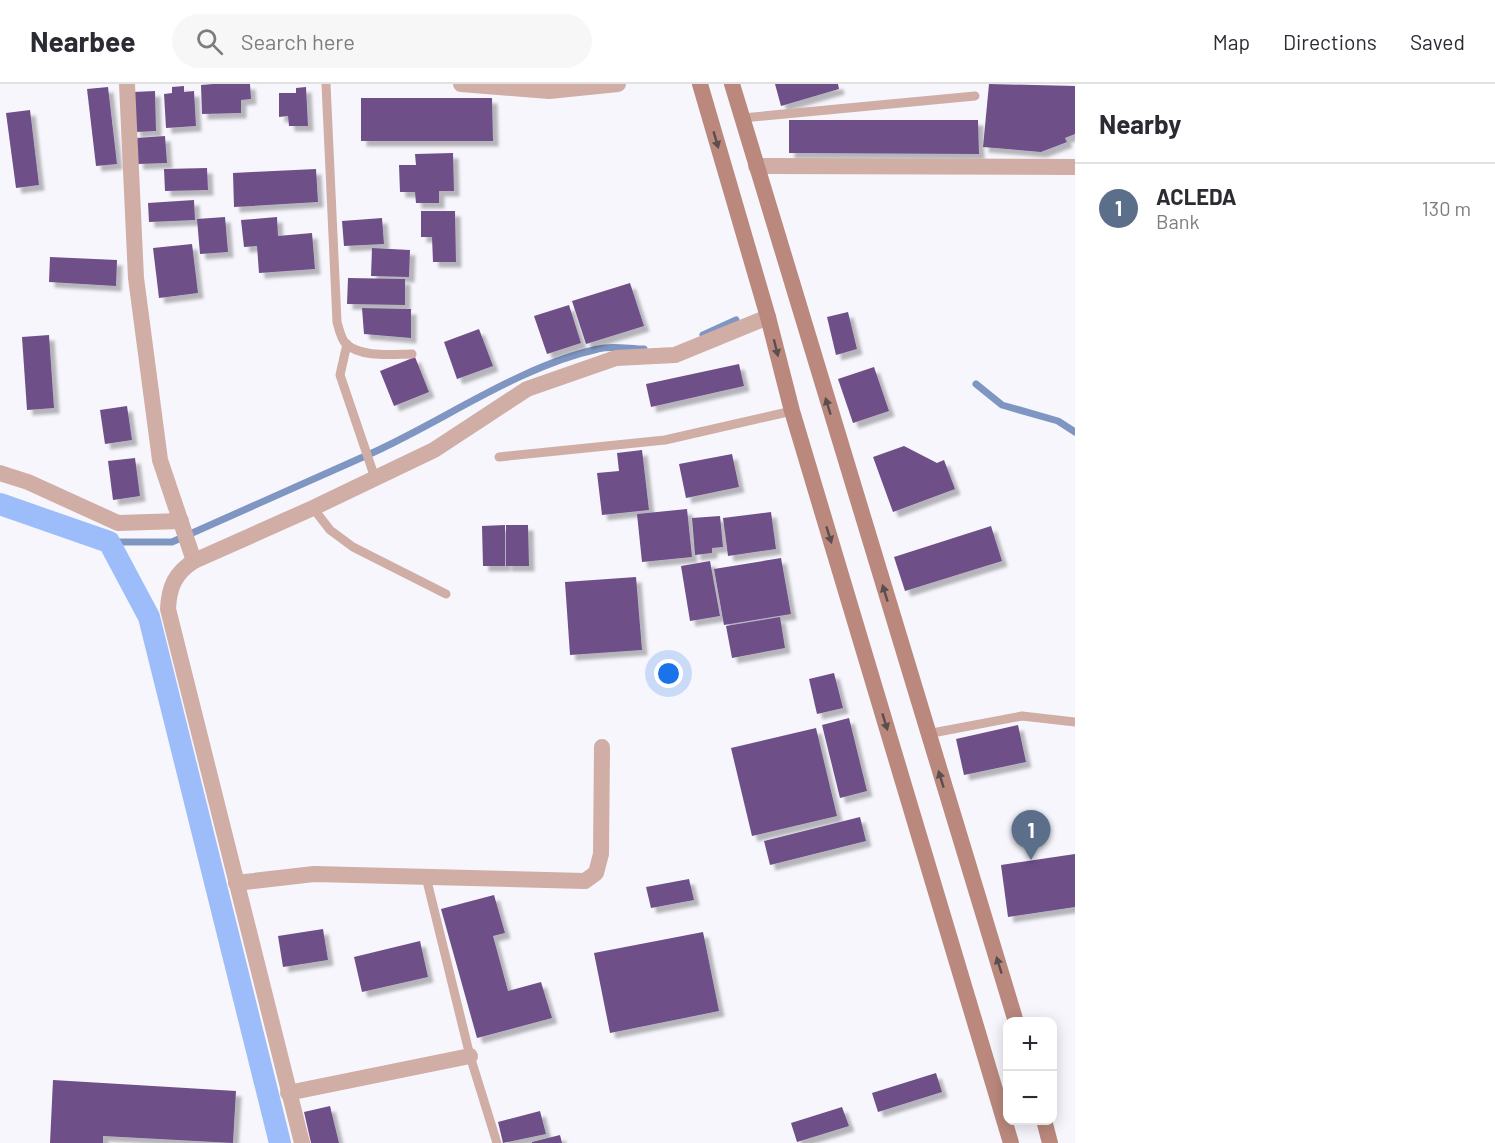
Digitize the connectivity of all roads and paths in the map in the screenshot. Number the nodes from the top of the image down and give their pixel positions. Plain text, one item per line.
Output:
1 (127, 84) edge
2 (326, 84) edge
3 (460, 84) edge
4 (618, 84) edge
5 (700, 84) edge
6 (732, 84) edge
7 (975, 96) dead end
8 (742, 118) junction
9 (756, 166) junction
10 (1075, 167) edge
11 (768, 317) junction
12 (346, 344) junction
13 (412, 354) dead end
14 (792, 411) junction
15 (499, 457) dead end
16 (0, 473) edge
17 (375, 478) junction
18 (313, 508) junction
19 (181, 521) junction
20 (194, 561) junction
21 (446, 594) dead end
22 (1075, 722) edge
23 (927, 734) junction
24 (602, 747) dead end
25 (426, 877) junction
26 (236, 883) junction
27 (1014, 1017) edge
28 (470, 1056) junction
29 (288, 1094) junction
30 (1045, 1125) edge
31 (302, 1143) edge
32 (497, 1143) edge
33 (1011, 1143) edge
34 (1050, 1143) edge

1 - 19 street
2 - 12 lane
3 - 4 street
5 -> 11 main road
6 - 8 main road
7 - 8 lane
8 - 9 main road
9 - 10 street
23 -> 9 main road
11 -> 14 main road
11 - 17 street
12 - 13 lane
12 - 17 lane
14 - 15 lane
14 -> 33 main road
16 - 19 street
17 - 18 street
18 - 20 street
18 - 21 lane
19 - 20 street
20 - 26 street
22 - 23 lane
27 -> 23 main road
24 - 25 street
25 - 26 street
25 - 28 lane
26 - 29 street
28 - 29 street
28 - 32 lane
29 - 31 street
30 - 34 main road

